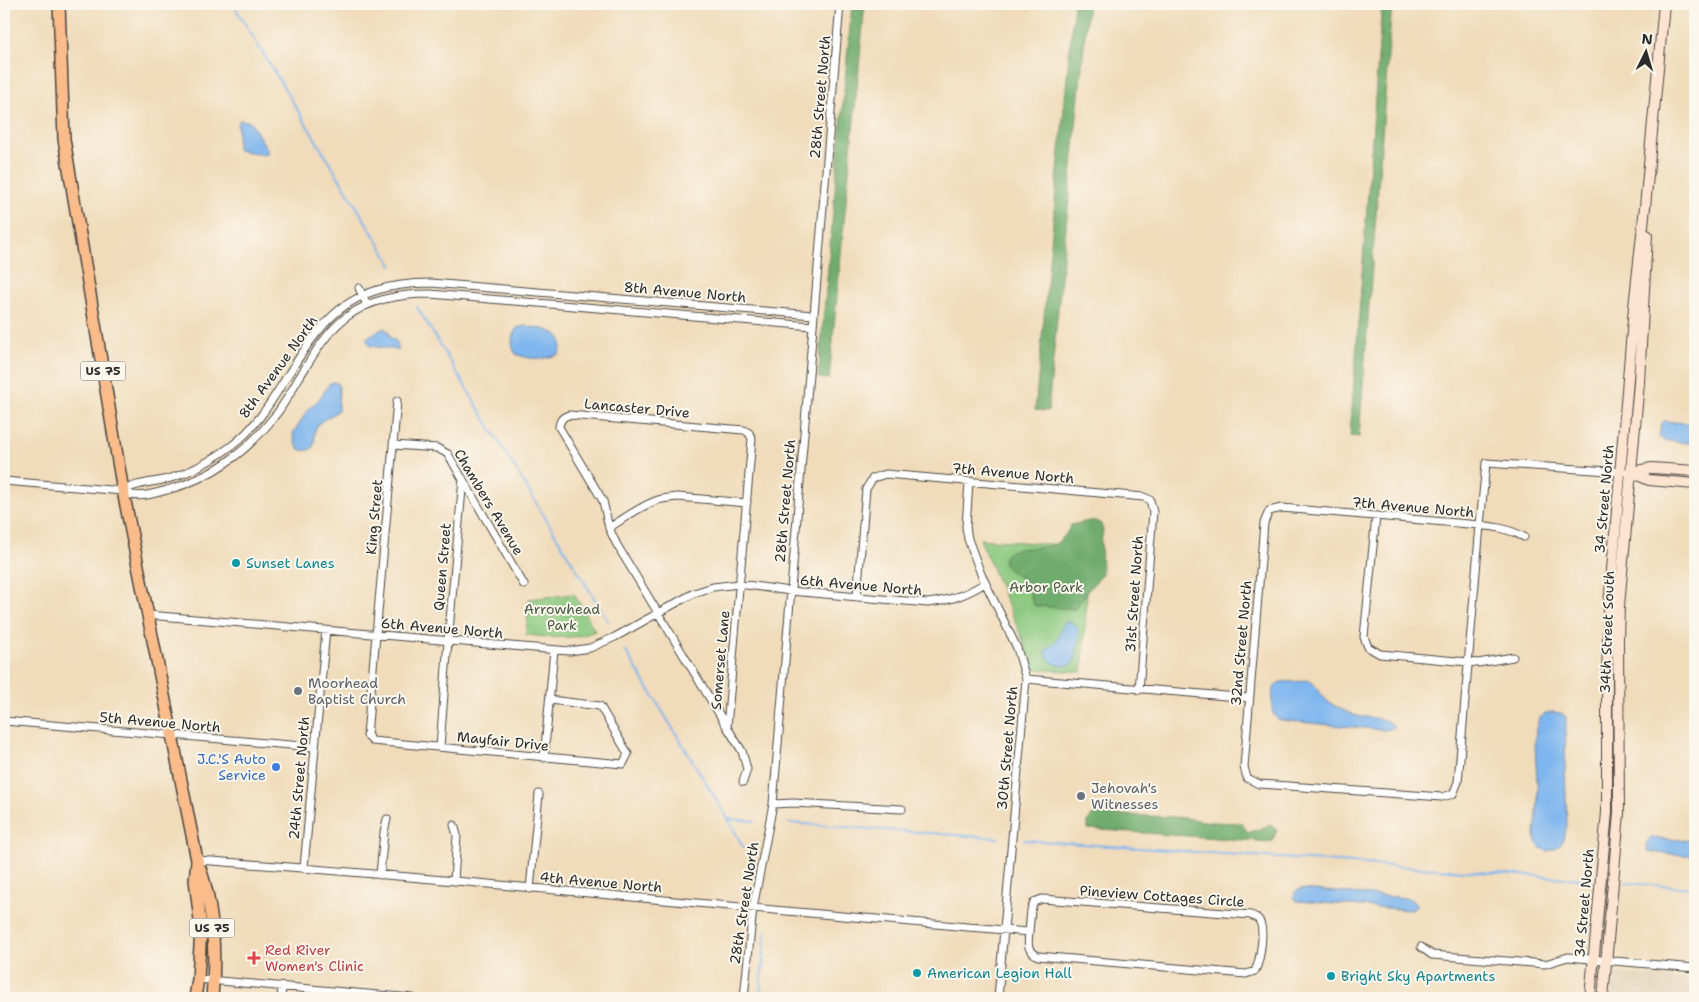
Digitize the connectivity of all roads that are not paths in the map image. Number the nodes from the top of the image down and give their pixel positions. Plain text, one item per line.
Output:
1 (59, 4) edge
2 (840, 4) edge
3 (1664, 4) edge
4 (1645, 207) junction
5 (360, 291) junction
6 (367, 304) junction
7 (813, 316) junction
8 (812, 326) junction
9 (397, 401) dead end
10 (393, 445) junction
11 (1620, 472) junction
12 (1631, 472) junction
13 (1695, 472) edge
14 (463, 480) junction
15 (4, 481) edge
16 (969, 482) junction
17 (1695, 484) edge
18 (124, 491) junction
19 (1150, 500) joint
20 (747, 503) junction
21 (1269, 511) joint
22 (1376, 516) junction
23 (1480, 525) junction
24 (609, 528) junction
25 (1524, 537) dead end
26 (985, 583) junction
27 (740, 584) junction
28 (524, 585) dead end
29 (790, 591) junction
30 (857, 597) junction
31 (657, 614) junction
32 (148, 615) junction
33 (326, 630) junction
34 (376, 635) junction
35 (448, 641) junction
36 (554, 650) junction
37 (1513, 657) dead end
38 (1468, 662) junction
39 (1026, 679) junction
40 (1139, 690) junction
41 (1249, 698) junction
42 (550, 700) junction
43 (4, 721) edge
44 (727, 726) junction
45 (172, 735) junction
46 (440, 746) junction
47 (315, 747) junction
48 (544, 758) junction
49 (743, 782) dead end
50 (539, 794) dead end
51 (773, 804) junction
52 (902, 810) dead end
53 (387, 819) dead end
54 (454, 825) dead end
55 (197, 860) junction
56 (304, 867) junction
57 (380, 875) junction
58 (454, 881) junction
59 (530, 889) junction
60 (754, 908) junction
61 (1003, 930) junction
62 (1029, 932) junction
63 (1421, 947) dead end
64 (1593, 959) junction
65 (1606, 960) junction
66 (1695, 968) edge
67 (198, 980) junction
68 (214, 981) junction
69 (282, 987) junction
70 (195, 998) edge
71 (212, 998) edge
72 (281, 998) edge
73 (412, 998) edge
74 (744, 998) edge
75 (998, 998) edge
76 (1590, 998) edge
77 (1603, 998) edge

1 - 18 main road, US 75
2 - 7 street, 28th Street North
3 - 4 main road, 34 Street North
4 - 11 main road, 34 Street North
4 - 12 main road, 34th Street South
5 - 6 street
5 - 7 street, 8th Avenue North
5 - 18 street, 8th Avenue North
6 - 8 street, 8th Avenue North
6 - 18 street, 8th Avenue North
7 - 8 street, 28th Street North
8 - 29 street, 28th Street North
9 - 10 street, King Street
10 - 14 street, Chambers Avenue
10 - 34 street, King Street
11 - 12 street
11 - 23 street
11 - 64 main road, 34 Street North
12 - 13 main road
12 - 17 main road
12 - 65 main road, 34th Street South
14 - 28 street, Chambers Avenue
14 - 35 street, Queen Street
15 - 18 street
16 - 19 street, 7th Avenue North
16 - 26 street, 30th Street North
16 - 30 street, 7th Avenue North
18 - 32 main road, US 75
19 - 40 street, 31st Street North
20 - 24 street
20 - 24 street, Lancaster Drive
20 - 27 street, Lancaster Drive
21 - 22 street, 7th Avenue North
21 - 41 street, 32nd Street North
22 - 23 street, 7th Avenue North
22 - 38 street
23 - 25 street, 7th Avenue North
23 - 38 street
24 - 31 street, Lancaster Drive
26 - 30 street, 6th Avenue North
26 - 39 street, 30th Street North
27 - 29 street, 6th Avenue North
27 - 31 street, 6th Avenue North
27 - 44 street, Somerset Lane
29 - 30 street, 6th Avenue North
29 - 51 street, 28th Street North
31 - 36 street, 6th Avenue North
31 - 44 street, Somerset Lane
32 - 33 street, 6th Avenue North
32 - 45 main road, US 75
33 - 34 street, 6th Avenue North
33 - 47 street, 24th Street North
34 - 35 street, 6th Avenue North
34 - 46 street, Mayfair Drive
35 - 36 street, 6th Avenue North
35 - 46 street, Queen Street
36 - 42 street
37 - 38 street
38 - 41 street, 32nd Street North
39 - 40 street
39 - 61 street, 30th Street North
40 - 41 street
42 - 48 street
42 - 48 street, Mayfair Drive
43 - 45 street, 5th Avenue North
44 - 49 street
45 - 47 street, 5th Avenue North
45 - 55 main road, US 75
46 - 48 street, Mayfair Drive
47 - 56 street, 24th Street North
50 - 59 street
51 - 52 street
51 - 60 street, 28th Street North
53 - 57 street
54 - 58 street
55 - 56 street, 4th Avenue North
55 - 67 main road, US 75
55 - 68 main road, US 75
56 - 57 street, 4th Avenue North
57 - 58 street, 4th Avenue North
58 - 59 street, 4th Avenue North
59 - 60 street, 4th Avenue North
60 - 61 street, 4th Avenue North
60 - 74 street, 28th Street North
61 - 62 street
61 - 75 street, 30th Street North
62 - 62 street, Pineview Cottages Circle
63 - 64 street
64 - 65 street
64 - 76 main road, 34 Street North
65 - 66 street
65 - 77 main road, 34th Street South
67 - 68 street
67 - 70 main road, US 75
68 - 69 street
68 - 71 main road, US 75
69 - 72 street
69 - 73 street

